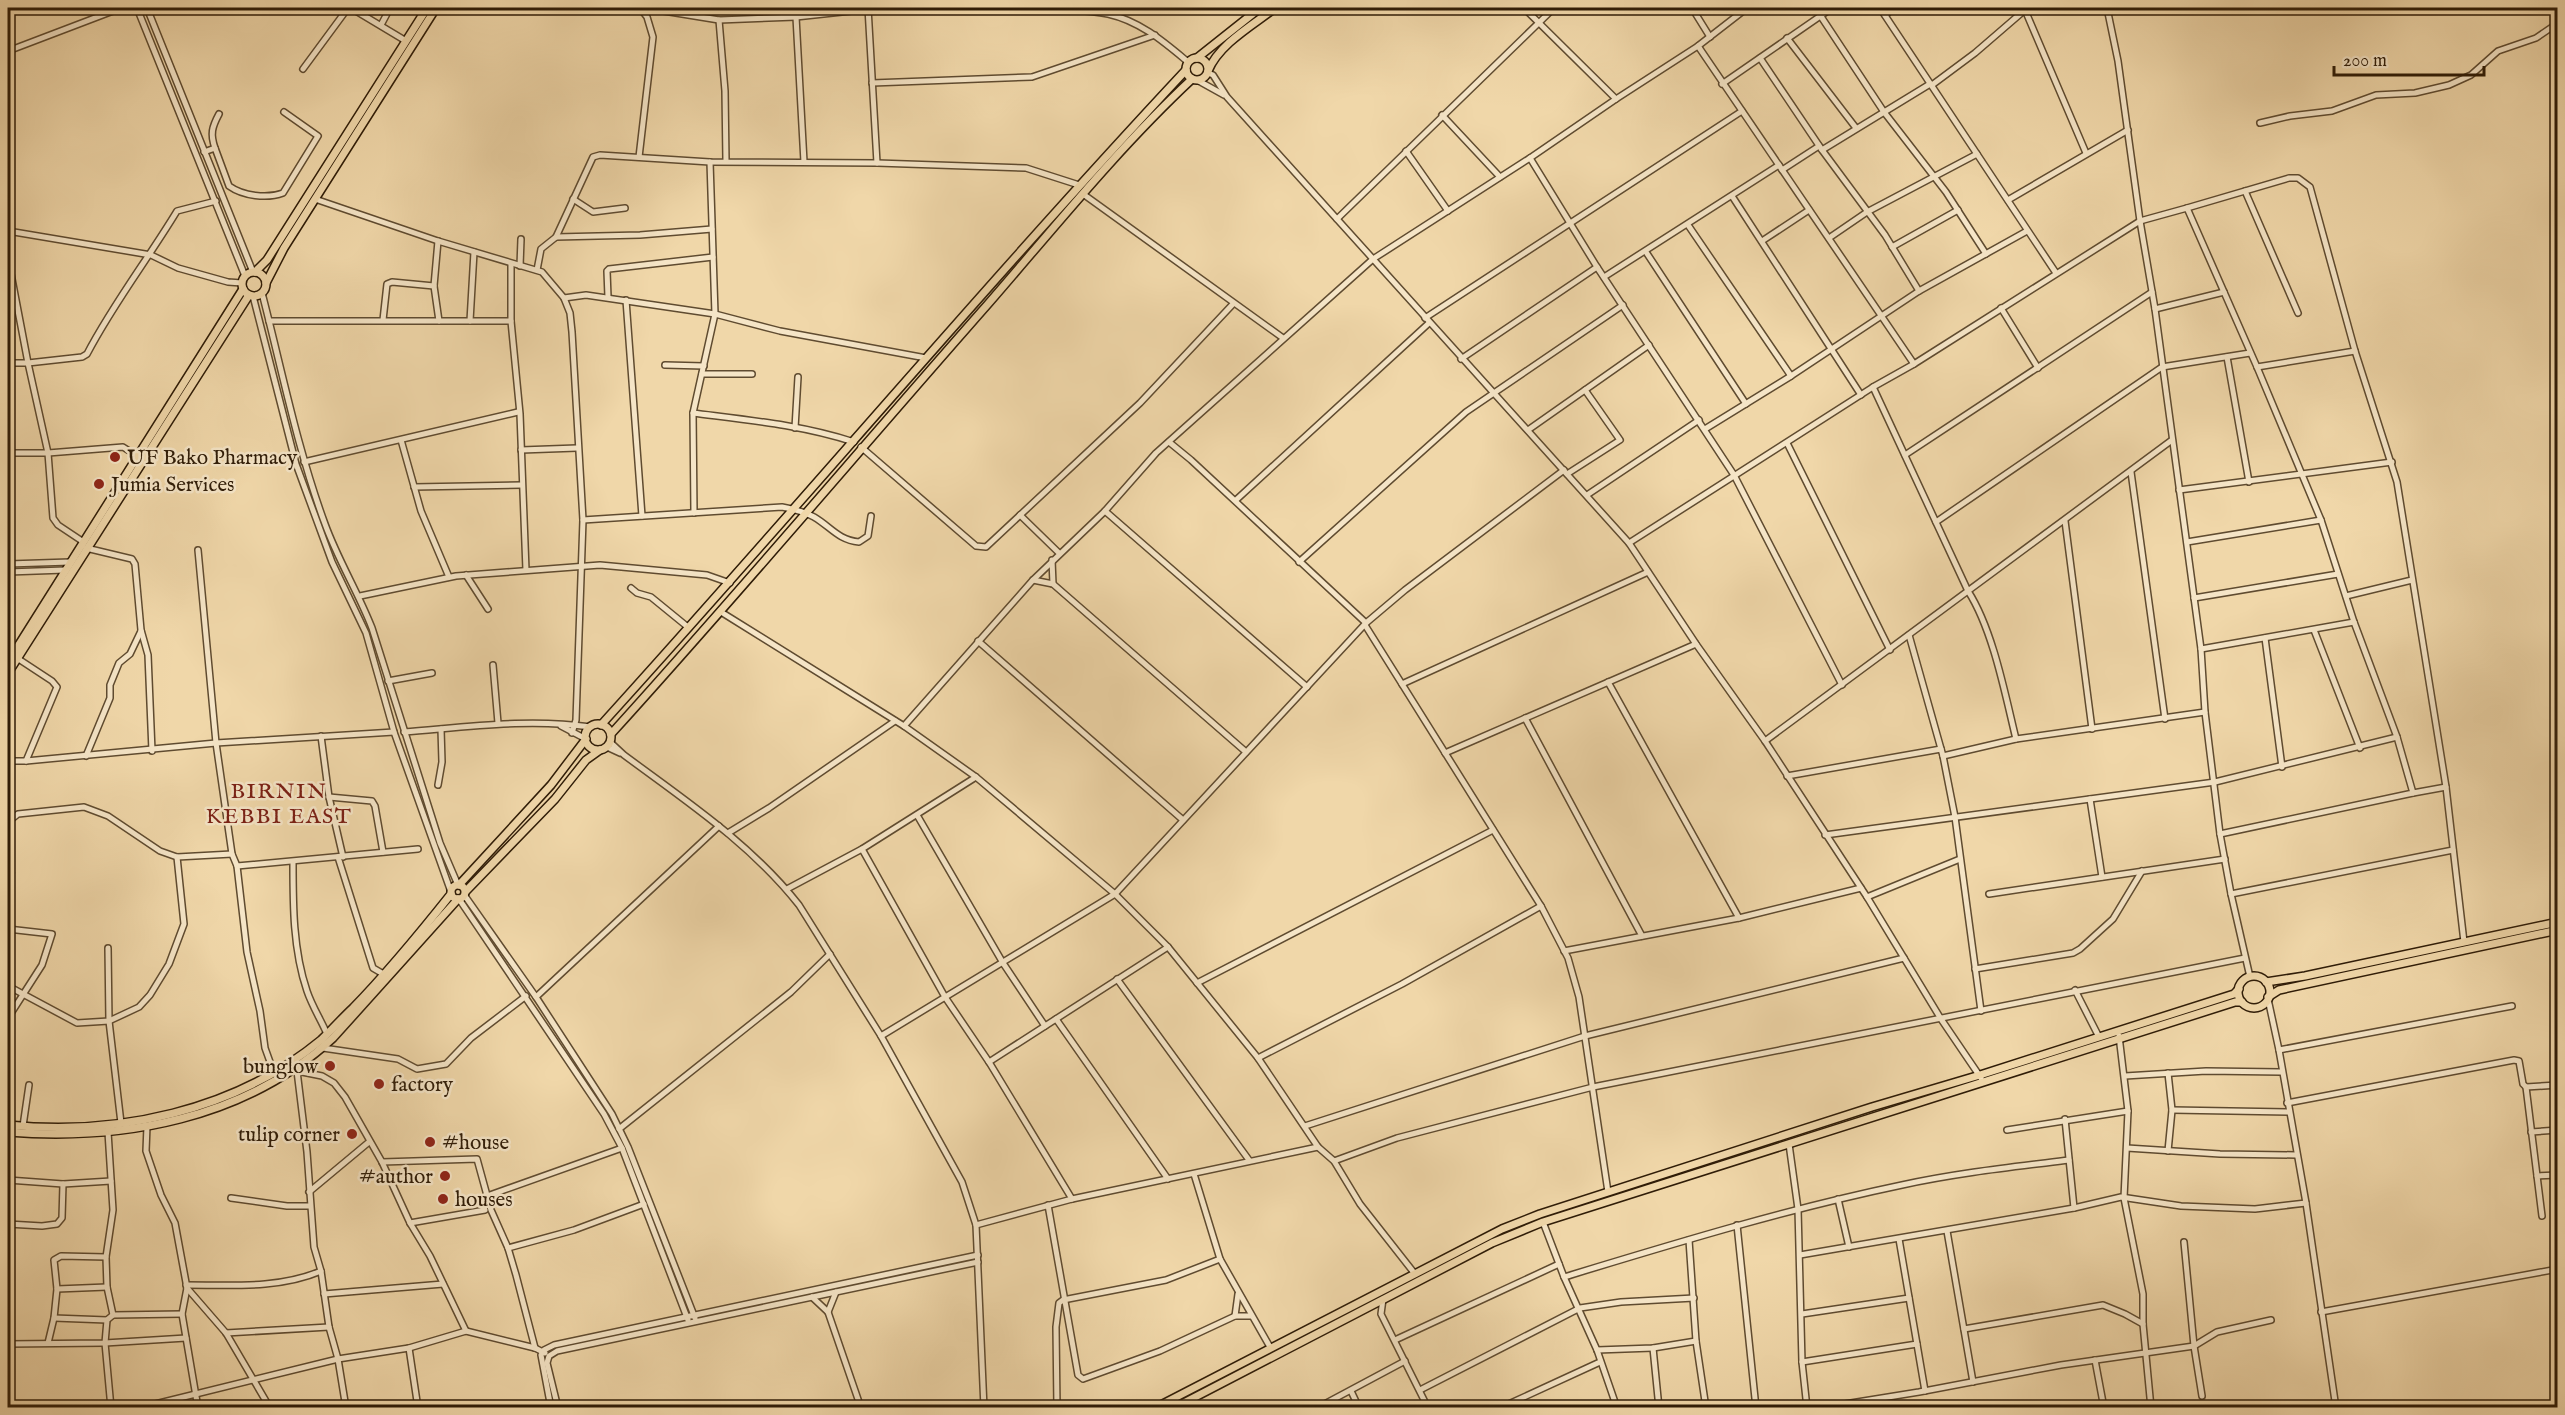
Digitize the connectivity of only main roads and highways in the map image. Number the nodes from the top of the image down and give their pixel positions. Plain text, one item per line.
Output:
1 (427, 8) edge
2 (436, 8) edge
3 (1260, 8) edge
4 (1275, 8) edge
5 (1197, 58) junction
6 (1186, 70) junction
7 (1208, 72) junction
8 (1195, 80) junction
9 (248, 278) junction
10 (266, 284) junction
11 (251, 295) junction
12 (84, 544) junction
13 (8, 662) edge
14 (8, 673) edge
15 (601, 724) junction
16 (585, 739) junction
17 (607, 743) junction
18 (458, 885) junction
19 (451, 893) junction
20 (462, 896) junction
21 (2558, 922) edge
22 (2558, 930) edge
23 (2266, 982) junction
24 (2239, 989) junction
25 (2268, 998) junction
26 (2242, 1002) junction
27 (8, 1125) edge
28 (8, 1132) edge
29 (1599, 1199) junction
30 (1302, 1331) junction
31 (1306, 1338) junction
32 (1155, 1407) edge
33 (1174, 1407) edge

1 - 9 main road
2 - 10 main road
3 - 5 main road
4 - 7 main road
5 - 6 main road
5 - 7 main road
6 - 8 main road
6 - 15 main road
7 - 8 main road
8 - 17 main road
9 - 10 main road
9 - 11 main road
9 - 12 main road
10 - 11 main road
11 - 12 main road
12 - 13 main road
12 - 14 main road
15 - 16 main road
15 - 17 main road
16 - 17 main road
16 - 18 main road
17 - 20 main road
18 - 19 main road
18 - 20 main road
19 - 20 main road
19 - 27 main road
20 - 28 main road
21 - 23 main road
22 - 25 main road
23 - 24 main road
23 - 25 main road
24 - 26 main road
24 - 29 main road
25 - 26 main road
26 - 29 main road
29 - 30 main road
29 - 31 main road
30 - 31 main road
30 - 32 main road
31 - 33 main road

